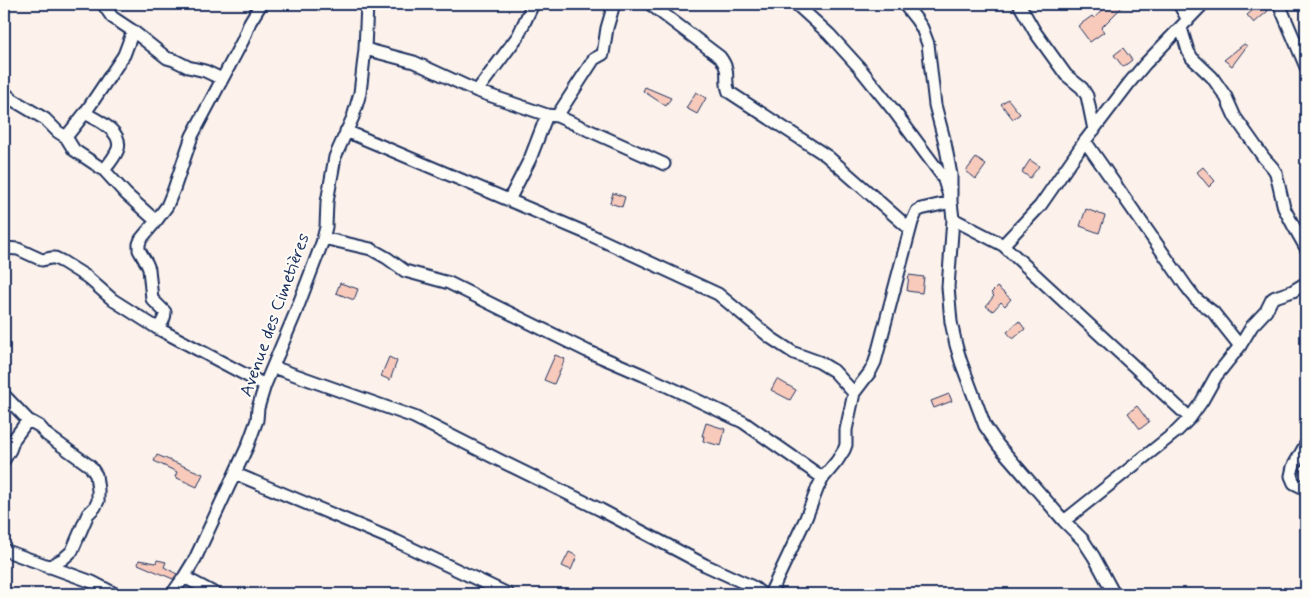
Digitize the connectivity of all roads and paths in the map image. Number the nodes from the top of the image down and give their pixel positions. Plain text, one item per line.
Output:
1 (103, 4) edge
2 (261, 4) edge
3 (367, 4) edge
4 (534, 4) edge
5 (614, 4) edge
6 (650, 4) edge
7 (904, 4) edge
8 (1019, 4) edge
9 (1179, 4) edge
10 (1204, 4) edge
11 (1279, 4) edge
12 (802, 5) edge
13 (1185, 24) junction
14 (132, 31) junction
15 (365, 49) junction
16 (1306, 67) edge
17 (222, 79) junction
18 (477, 91) junction
19 (4, 92) edge
20 (85, 113) junction
21 (552, 115) junction
22 (1094, 130) junction
23 (346, 131) junction
24 (66, 138) junction
25 (1085, 141) junction
26 (664, 164) dead end
27 (104, 170) junction
28 (509, 200) junction
29 (951, 202) junction
30 (917, 212) junction
31 (894, 215) junction
32 (953, 219) junction
33 (156, 221) junction
34 (910, 229) junction
35 (323, 238) junction
36 (1003, 246) junction
37 (4, 248) edge
38 (1306, 248) edge
39 (1306, 284) edge
40 (157, 328) junction
41 (1240, 346) junction
42 (273, 367) junction
43 (265, 385) junction
44 (854, 393) junction
45 (4, 395) edge
46 (1190, 418) junction
47 (28, 420) junction
48 (1306, 444) edge
49 (4, 460) edge
50 (236, 474) junction
51 (823, 478) junction
52 (1306, 488) edge
53 (1064, 521) junction
54 (4, 550) edge
55 (48, 567) junction
56 (184, 577) junction
57 (115, 594) edge
58 (172, 594) edge
59 (216, 594) edge
60 (508, 594) edge
61 (762, 594) edge
62 (770, 594) edge
63 (1114, 594) edge

1 - 14 street
2 - 17 street
3 - 15 street, Avenue des Cimetières
4 - 18 street
5 - 21 street
6 - 31 street
7 - 29 street
8 - 22 street
9 - 13 street
10 - 13 street
11 - 16 street
12 - 29 street
13 - 22 street
13 - 38 street
14 - 17 street
14 - 20 street
15 - 18 street
15 - 23 street, Avenue des Cimetières
17 - 33 street
18 - 21 street
19 - 24 street
20 - 24 street
20 - 27 street
21 - 26 street
21 - 28 street
22 - 25 street
23 - 28 street
23 - 35 street, Avenue des Cimetières
24 - 27 street
25 - 36 street
25 - 41 street
27 - 33 street
28 - 44 street
29 - 30 street
29 - 32 street
30 - 31 street
30 - 34 street
31 - 34 street
32 - 36 street
32 - 53 street
33 - 40 street
34 - 44 street
35 - 42 street, Avenue des Cimetières
35 - 51 street
36 - 46 street
37 - 40 street
39 - 41 street
40 - 43 street
41 - 46 street
42 - 43 street, Avenue des Cimetières
42 - 61 street
43 - 50 street, Avenue des Cimetières
44 - 51 street
45 - 47 street
46 - 53 street
47 - 49 street
47 - 55 street
48 - 52 street
50 - 56 street, Avenue des Cimetières
50 - 60 street
51 - 62 street
53 - 63 street
54 - 55 street
55 - 57 street
56 - 58 street, Avenue des Cimetières
56 - 59 street

